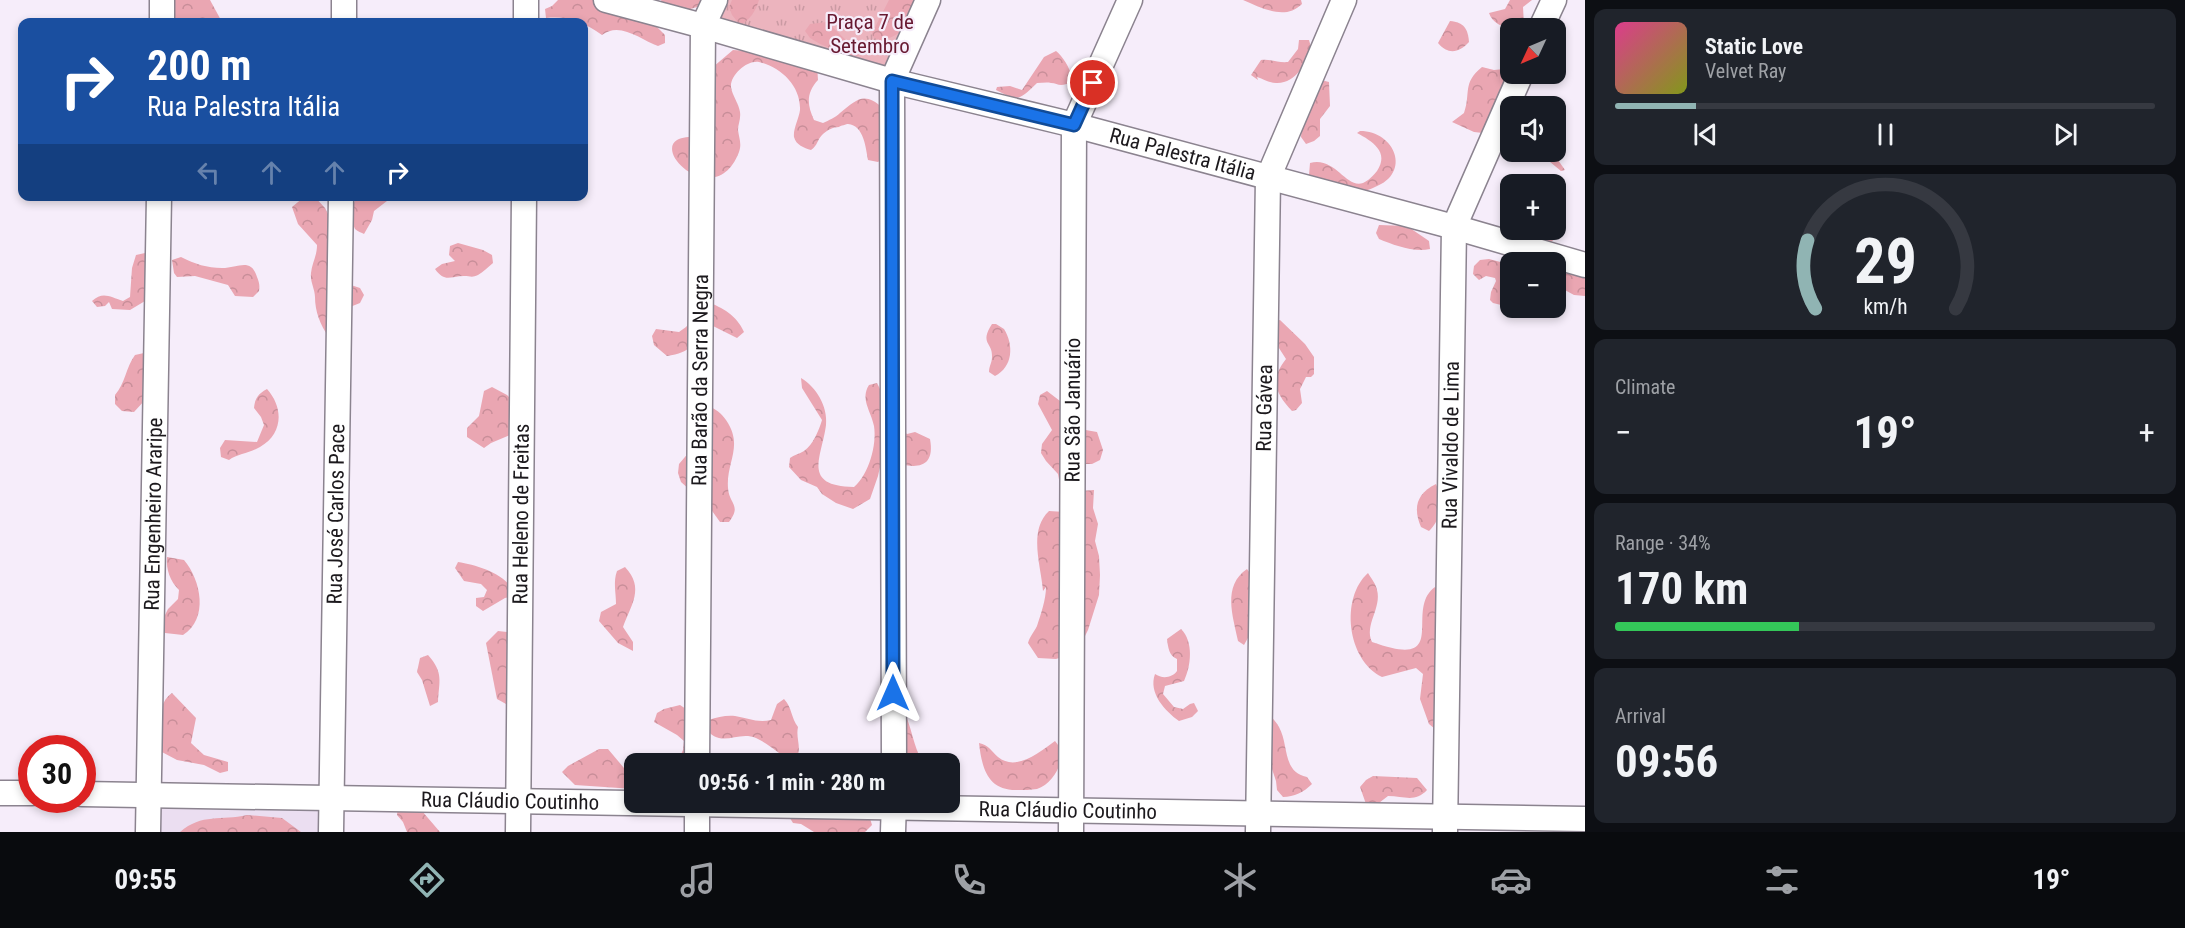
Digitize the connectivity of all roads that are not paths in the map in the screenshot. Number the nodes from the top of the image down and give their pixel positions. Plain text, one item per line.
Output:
1 (162, 0) edge
2 (344, 0) edge
3 (526, 0) edge
4 (606, 0) edge
5 (715, 0) edge
6 (928, 0) edge
7 (1130, 0) edge
8 (1344, 0) edge
9 (1554, 0) edge
10 (162, 18) edge
11 (344, 18) edge
12 (526, 18) edge
13 (1546, 18) edge
14 (703, 26) junction
15 (892, 81) junction
16 (1517, 84) edge
17 (1074, 125) junction
18 (1268, 178) junction
19 (159, 201) edge
20 (341, 201) edge
21 (524, 201) edge
22 (1454, 227) junction
23 (1585, 265) edge
24 (698, 753) edge
25 (894, 753) edge
26 (0, 793) edge
27 (18, 793) edge
28 (96, 794) edge
29 (149, 795) junction
30 (331, 798) junction
31 (518, 801) junction
32 (624, 802) edge
33 (960, 811) edge
34 (697, 813) edge
35 (894, 813) edge
36 (1585, 819) edge
37 (1071, 821) edge
38 (1258, 823) edge
39 (1445, 825) edge
40 (148, 832) edge
41 (331, 832) edge
42 (518, 832) edge
43 (697, 832) edge
44 (893, 832) edge

1 - 10 street
2 - 11 street
3 - 12 street
4 - 14 street, Rua Palestra Itália
5 - 14 street, Rua Barão da Serra Negra
6 - 15 street
7 - 17 street, Rua São Januário
8 - 18 street, Rua Gávea
9 - 13 street
14 - 15 street, Rua Palestra Itália
14 - 24 street, Rua Barão da Serra Negra
15 - 17 street, Rua Palestra Itália
15 - 25 street
16 - 22 street, Rua Vivaldo de Lima
17 - 18 street, Rua Palestra Itália
17 - 37 street, Rua São Januário
18 - 22 street, Rua Palestra Itália
18 - 38 street, Rua Gávea
19 - 29 street, Rua Engenheiro Araripe
20 - 30 street, Rua José Carlos Pace
21 - 31 street, Rua Heleno de Freitas
22 - 23 street, Rua Palestra Itália
22 - 39 street, Rua Vivaldo de Lima
26 - 27 street
28 - 29 street, Rua Cláudio Coutinho
29 - 30 street, Rua Cláudio Coutinho
29 - 40 street, Rua Engenheiro Araripe
30 - 31 street, Rua Cláudio Coutinho
30 - 41 street, Rua José Carlos Pace
31 - 32 street, Rua Cláudio Coutinho
31 - 42 street, Rua Heleno de Freitas
33 - 37 street, Rua Cláudio Coutinho
34 - 43 street
35 - 44 street
36 - 39 street, Rua Cláudio Coutinho
37 - 38 street, Rua Cláudio Coutinho
38 - 39 street, Rua Cláudio Coutinho

